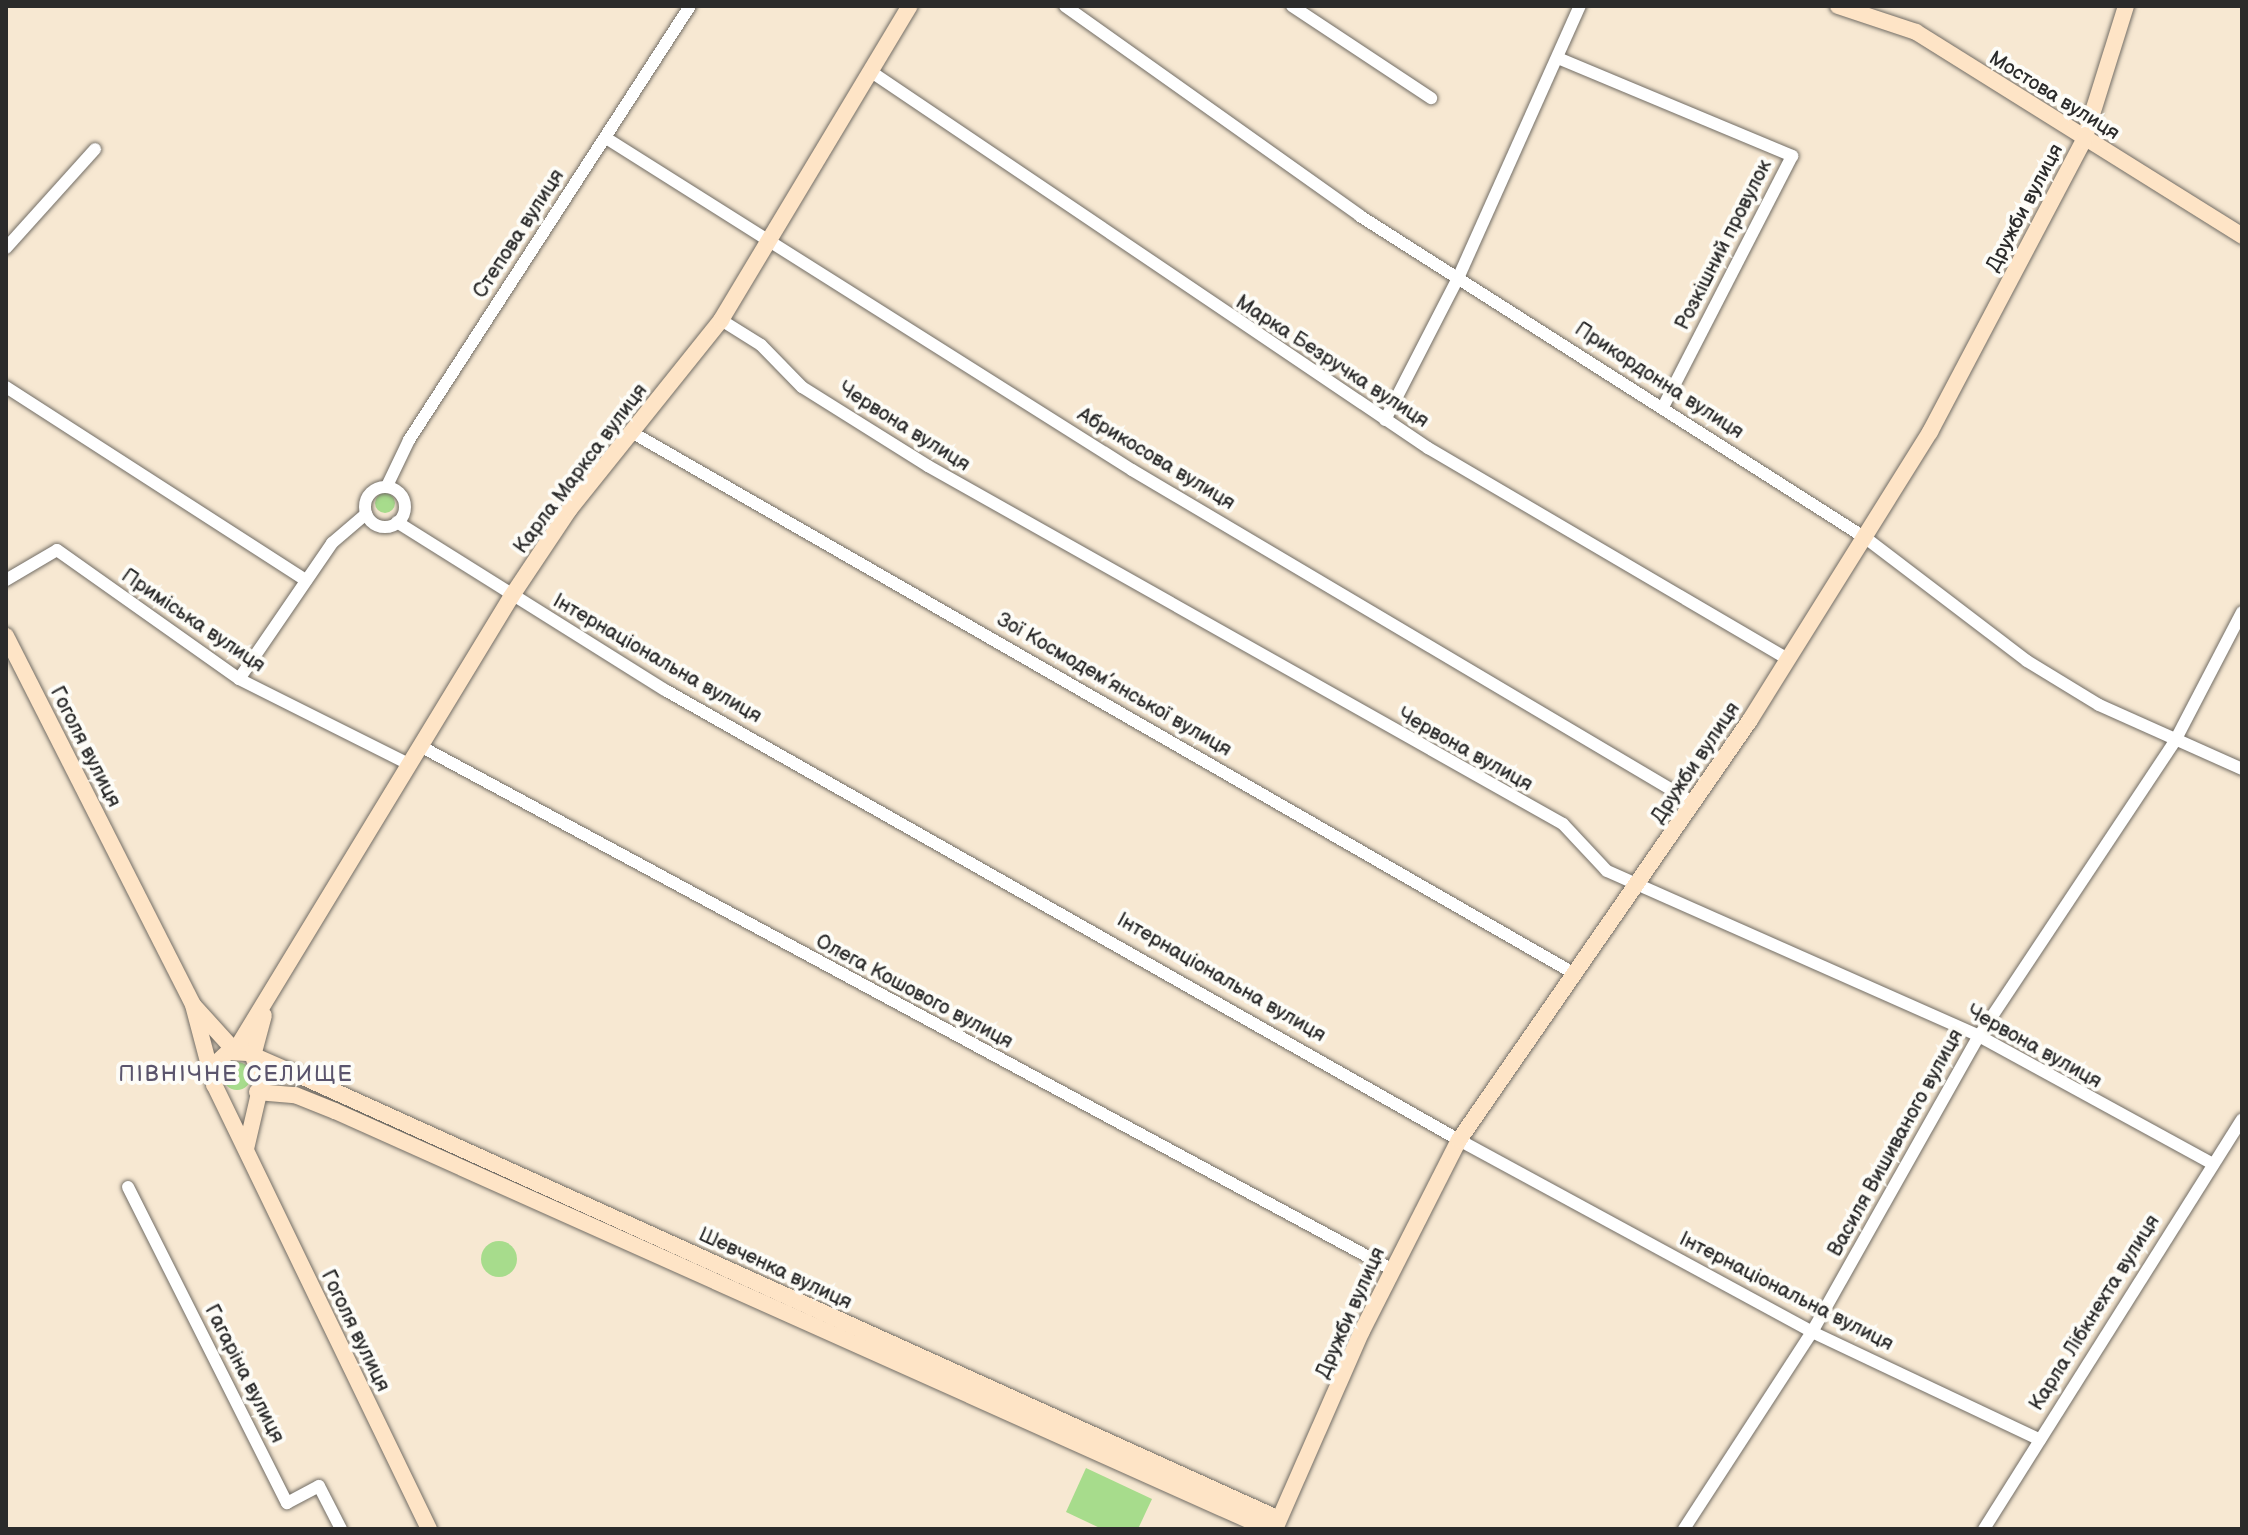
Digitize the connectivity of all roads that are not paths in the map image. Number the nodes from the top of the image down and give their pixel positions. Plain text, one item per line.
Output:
1 (690, 6) edge
2 (910, 6) edge
3 (1065, 6) edge
4 (1292, 6) edge
5 (1580, 6) edge
6 (1838, 6) edge
7 (2126, 6) edge
8 (1558, 58) junction
9 (870, 71) junction
10 (1431, 98) dead end
11 (606, 138) junction
12 (2084, 140) junction
13 (95, 149) dead end
14 (2242, 236) edge
15 (771, 245) junction
16 (6, 248) edge
17 (1459, 276) junction
18 (721, 320) junction
19 (6, 387) edge
20 (1663, 407) junction
21 (1385, 420) junction
22 (633, 433) junction
23 (387, 486) junction
24 (366, 514) junction
25 (397, 522) junction
26 (1867, 539) junction
27 (6, 580) edge
28 (306, 580) junction
29 (511, 597) junction
30 (2242, 612) edge
31 (6, 636) edge
32 (1788, 659) junction
33 (239, 679) junction
34 (2176, 739) junction
35 (420, 746) junction
36 (409, 764) junction
37 (2242, 769) edge
38 (1694, 803) junction
39 (1636, 887) junction
40 (1575, 974) junction
41 (267, 1003) junction
42 (193, 1005) junction
43 (1979, 1036) junction
44 (235, 1051) junction
45 (253, 1056) junction
46 (212, 1078) junction
47 (257, 1092) junction
48 (220, 1095) junction
49 (2242, 1119) edge
50 (1459, 1140) junction
51 (246, 1151) junction
52 (2213, 1164) junction
53 (128, 1187) dead end
54 (610, 1226) junction
55 (1391, 1269) junction
56 (1812, 1332) junction
57 (2040, 1440) junction
58 (1276, 1526) edge
59 (341, 1529) edge
60 (429, 1529) edge
61 (1684, 1529) edge
62 (1984, 1529) edge

1 - 11 street, Степова вулиця
2 - 9 street, Карла Маркса вулиця
3 - 17 street, Прикордонна вулиця
4 - 10 street
5 - 8 street
6 - 12 street, Мостова вулиця
7 - 12 street, Дружби вулиця
8 - 17 street
8 - 20 street, Розкішний провулок
9 - 15 street, Карла Маркса вулиця
9 - 21 street, Марка Безручка вулиця
11 - 15 street, Абрикосова вулиця
11 - 23 street, Степова вулиця
12 - 14 street, Мостова вулиця
12 - 26 street, Дружби вулиця
13 - 16 street
15 - 18 street, Карла Маркса вулиця
15 - 38 street, Абрикосова вулиця
17 - 20 street, Прикордонна вулиця
17 - 21 street
18 - 22 street, Карла Маркса вулиця
18 - 39 street, Червона вулиця
19 - 28 street
20 - 26 street, Прикордонна вулиця
21 - 32 street, Марка Безручка вулиця
22 - 29 street, Карла Маркса вулиця
22 - 40 street, Зої Космодем’янської вулиця
23 - 24 street
23 - 25 street
24 - 25 street
24 - 28 street
25 - 29 street, Інтернаціональна вулиця
26 - 32 street, Дружби вулиця
26 - 34 street, Прикордонна вулиця
27 - 33 street, Приміська вулиця
28 - 33 street
29 - 35 street, Карла Маркса вулиця
29 - 50 street, Інтернаціональна вулиця
30 - 34 street, Василя Вишиваного вулиця
31 - 42 street, Гоголя вулиця
32 - 38 street, Дружби вулиця
33 - 36 street, Приміська вулиця
34 - 37 street, Прикордонна вулиця
34 - 43 street, Василя Вишиваного вулиця
35 - 36 street, Карла Маркса вулиця
35 - 55 street, Олега Кошового вулиця
36 - 41 street, Карла Маркса вулиця
38 - 39 street, Дружби вулиця
39 - 40 street, Дружби вулиця
39 - 43 street, Червона вулиця
40 - 50 street, Дружби вулиця
41 - 44 street, Карла Маркса вулиця
41 - 45 street, Карла Маркса вулиця
42 - 44 street, Гоголя вулиця
42 - 46 street, Гоголя вулиця
43 - 52 street, Червона вулиця
43 - 56 street, Василя Вишиваного вулиця
44 - 45 street
44 - 46 street
45 - 47 street
45 - 54 street, Шевченка вулиця
46 - 48 street, Гоголя вулиця
47 - 48 street
47 - 51 street
47 - 54 street, Шевченка вулиця
48 - 51 street, Гоголя вулиця
49 - 52 street, Карла Лібкнехта вулиця
50 - 55 street, Дружби вулиця
50 - 56 street, Інтернаціональна вулиця
51 - 60 street, Гоголя вулиця
52 - 57 street, Карла Лібкнехта вулиця
53 - 59 street, Гагаріна вулиця
54 - 58 street, Шевченка вулиця
55 - 58 street, Дружби вулиця
56 - 57 street, Інтернаціональна вулиця
56 - 61 street, Василя Вишиваного вулиця
57 - 62 street, Карла Лібкнехта вулиця

